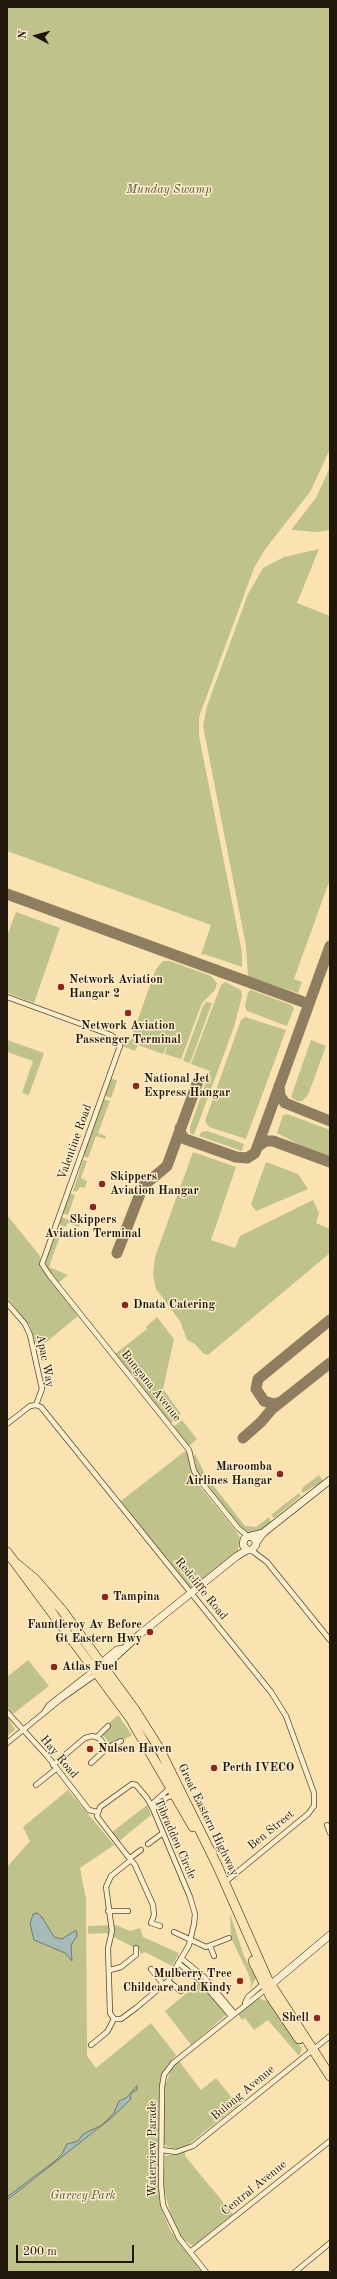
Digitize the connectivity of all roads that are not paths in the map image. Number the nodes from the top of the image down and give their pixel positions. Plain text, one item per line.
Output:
1 (7, 997) edge
2 (43, 1258) joint
3 (7, 1303) edge
4 (36, 1405) junction
5 (7, 1424) edge
6 (330, 1480) edge
7 (250, 1543) junction
8 (7, 1552) edge
9 (191, 1593) junction
10 (330, 1640) edge
11 (100, 1668) junction
12 (7, 1712) edge
13 (108, 1726) dead end
14 (23, 1730) junction
15 (97, 1737) junction
16 (121, 1741) dead end
17 (7, 1743) edge
18 (107, 1748) junction
19 (91, 1763) dead end
20 (54, 1767) junction
21 (36, 1785) dead end
22 (172, 1792) junction
23 (314, 1806) joint
24 (152, 1807) junction
25 (97, 1812) junction
26 (327, 1825) dead end
27 (163, 1833) junction
28 (330, 1833) edge
29 (148, 1844) dead end
30 (141, 1850) dead end
31 (131, 1859) junction
32 (223, 1883) junction
33 (108, 1911) junction
34 (128, 1911) dead end
35 (160, 1926) dead end
36 (174, 1932) dead end
37 (330, 1935) edge
38 (229, 1938) dead end
39 (191, 1940) junction
40 (210, 1946) junction
41 (136, 1948) dead end
42 (214, 1956) dead end
43 (179, 1961) junction
44 (151, 1969) dead end
45 (110, 1970) junction
46 (168, 1981) junction
47 (163, 1984) junction
48 (267, 1984) junction
49 (181, 1992) dead end
50 (232, 2014) junction
51 (114, 2020) junction
52 (330, 2036) edge
53 (91, 2045) dead end
54 (311, 2048) junction
55 (330, 2076) edge
56 (330, 2140) edge
57 (162, 2150) junction
58 (330, 2243) edge
59 (190, 2252) junction
60 (206, 2272) edge
61 (295, 2272) edge

1 - 2 street, Valentine Road
2 - 7 street, Bungana Avenue
3 - 4 street, Apac Way
4 - 5 street
4 - 9 street, Redcliffe Road
6 - 7 main road
7 - 9 main road
7 - 10 street, Bungana Avenue
8 - 11 highway, Great Eastern Highway
9 - 11 main road
9 - 23 street, Redcliffe Road
11 - 14 street
11 - 22 highway, Great Eastern Highway
11 - 32 highway, Great Eastern Highway
12 - 14 street, Hay Road
13 - 15 street
14 - 17 street
14 - 20 street, Hay Road
15 - 18 street
15 - 20 street
16 - 18 street
18 - 19 street
20 - 21 street
20 - 25 street, Hay Road
22 - 24 street
22 - 24 street
22 - 32 highway, Great Eastern Highway
23 - 32 street, Ben Street
24 - 25 street, Tibradden Circle
24 - 27 street, Tibradden Circle
25 - 31 street
26 - 28 street
27 - 29 street
27 - 39 street, Tibradden Circle
30 - 31 street
31 - 33 street
31 - 35 street
32 - 48 highway, Great Eastern Highway
33 - 34 street
33 - 45 street
36 - 39 street
37 - 48 main road
38 - 40 street
39 - 40 street
39 - 43 street, Tibradden Circle
40 - 42 street
41 - 45 street
43 - 46 street, Tibradden Circle
43 - 50 street
44 - 47 street
45 - 51 street
46 - 47 street, Tibradden Circle
46 - 49 street
47 - 51 street, Tibradden Circle
48 - 50 street
48 - 54 highway, Great Eastern Highway
50 - 57 street, Waterview Parade
51 - 53 street
52 - 54 street, Bulong Avenue
54 - 55 highway, Great Eastern Highway
54 - 57 street, Bulong Avenue
56 - 59 street, Central Avenue
57 - 59 street, Waterview Parade
58 - 61 street
59 - 60 street, Waterview Parade

